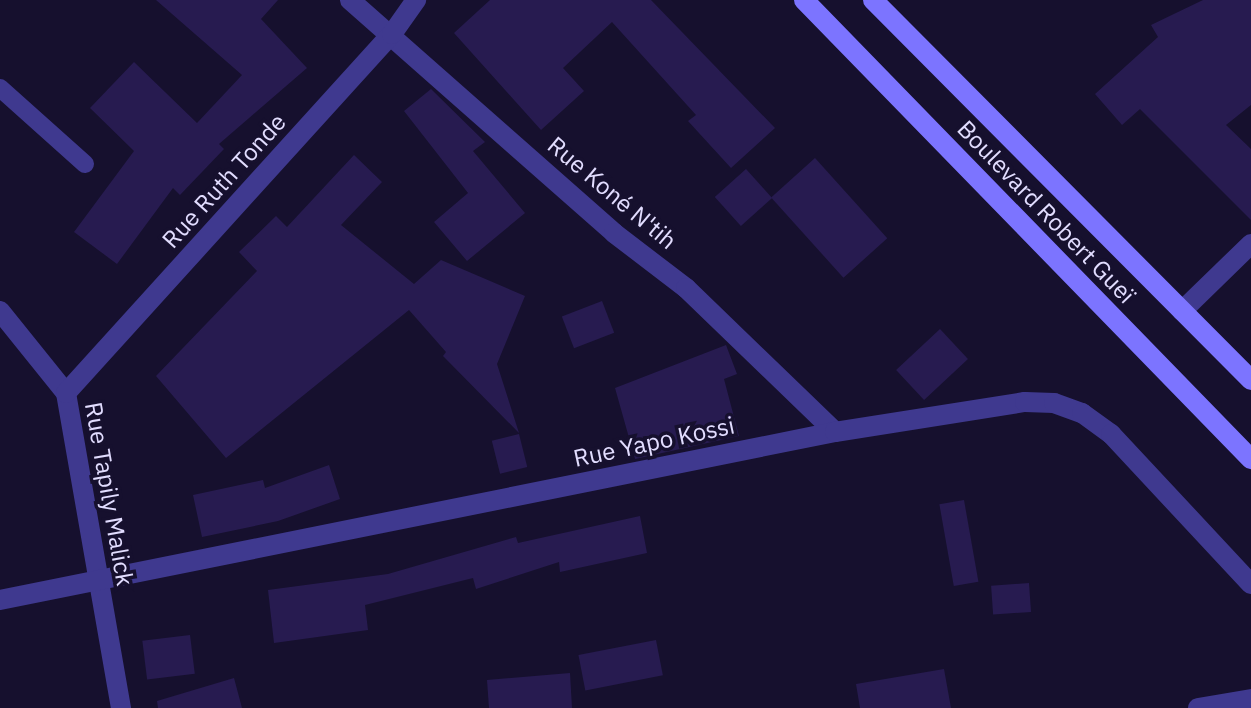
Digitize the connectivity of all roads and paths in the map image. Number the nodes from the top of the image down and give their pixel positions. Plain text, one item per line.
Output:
1 (350, 0) edge
2 (416, 0) edge
3 (804, 0) edge
4 (873, 0) edge
5 (392, 34) junction
6 (0, 88) edge
7 (85, 164) dead end
8 (1251, 244) edge
9 (0, 311) edge
10 (1182, 311) junction
11 (1251, 380) edge
12 (66, 393) junction
13 (835, 432) junction
14 (1251, 459) edge
15 (98, 582) junction
16 (1251, 584) edge
17 (0, 600) edge
18 (1251, 699) edge
19 (121, 708) edge
20 (1198, 708) edge

1 - 5 street, Rue Koné N'tih
2 - 5 street, Rue Ruth Tonde
3 - 14 main road, Boulevard Robert Gueï
4 - 10 main road, Boulevard Robert Gueï
5 - 12 street, Rue Ruth Tonde
5 - 13 street, Rue Koné N'tih
6 - 7 lane
8 - 10 street
9 - 12 street, Rue Tapily Malick
10 - 11 main road, Boulevard Robert Gueï
12 - 15 street, Rue Tapily Malick
13 - 15 street, Rue Yapo Kossi
13 - 16 street, Rue Yapo Kossi
15 - 17 street, Rue Yapo Kossi
15 - 19 street, Rue Tapily Malick
18 - 20 street

